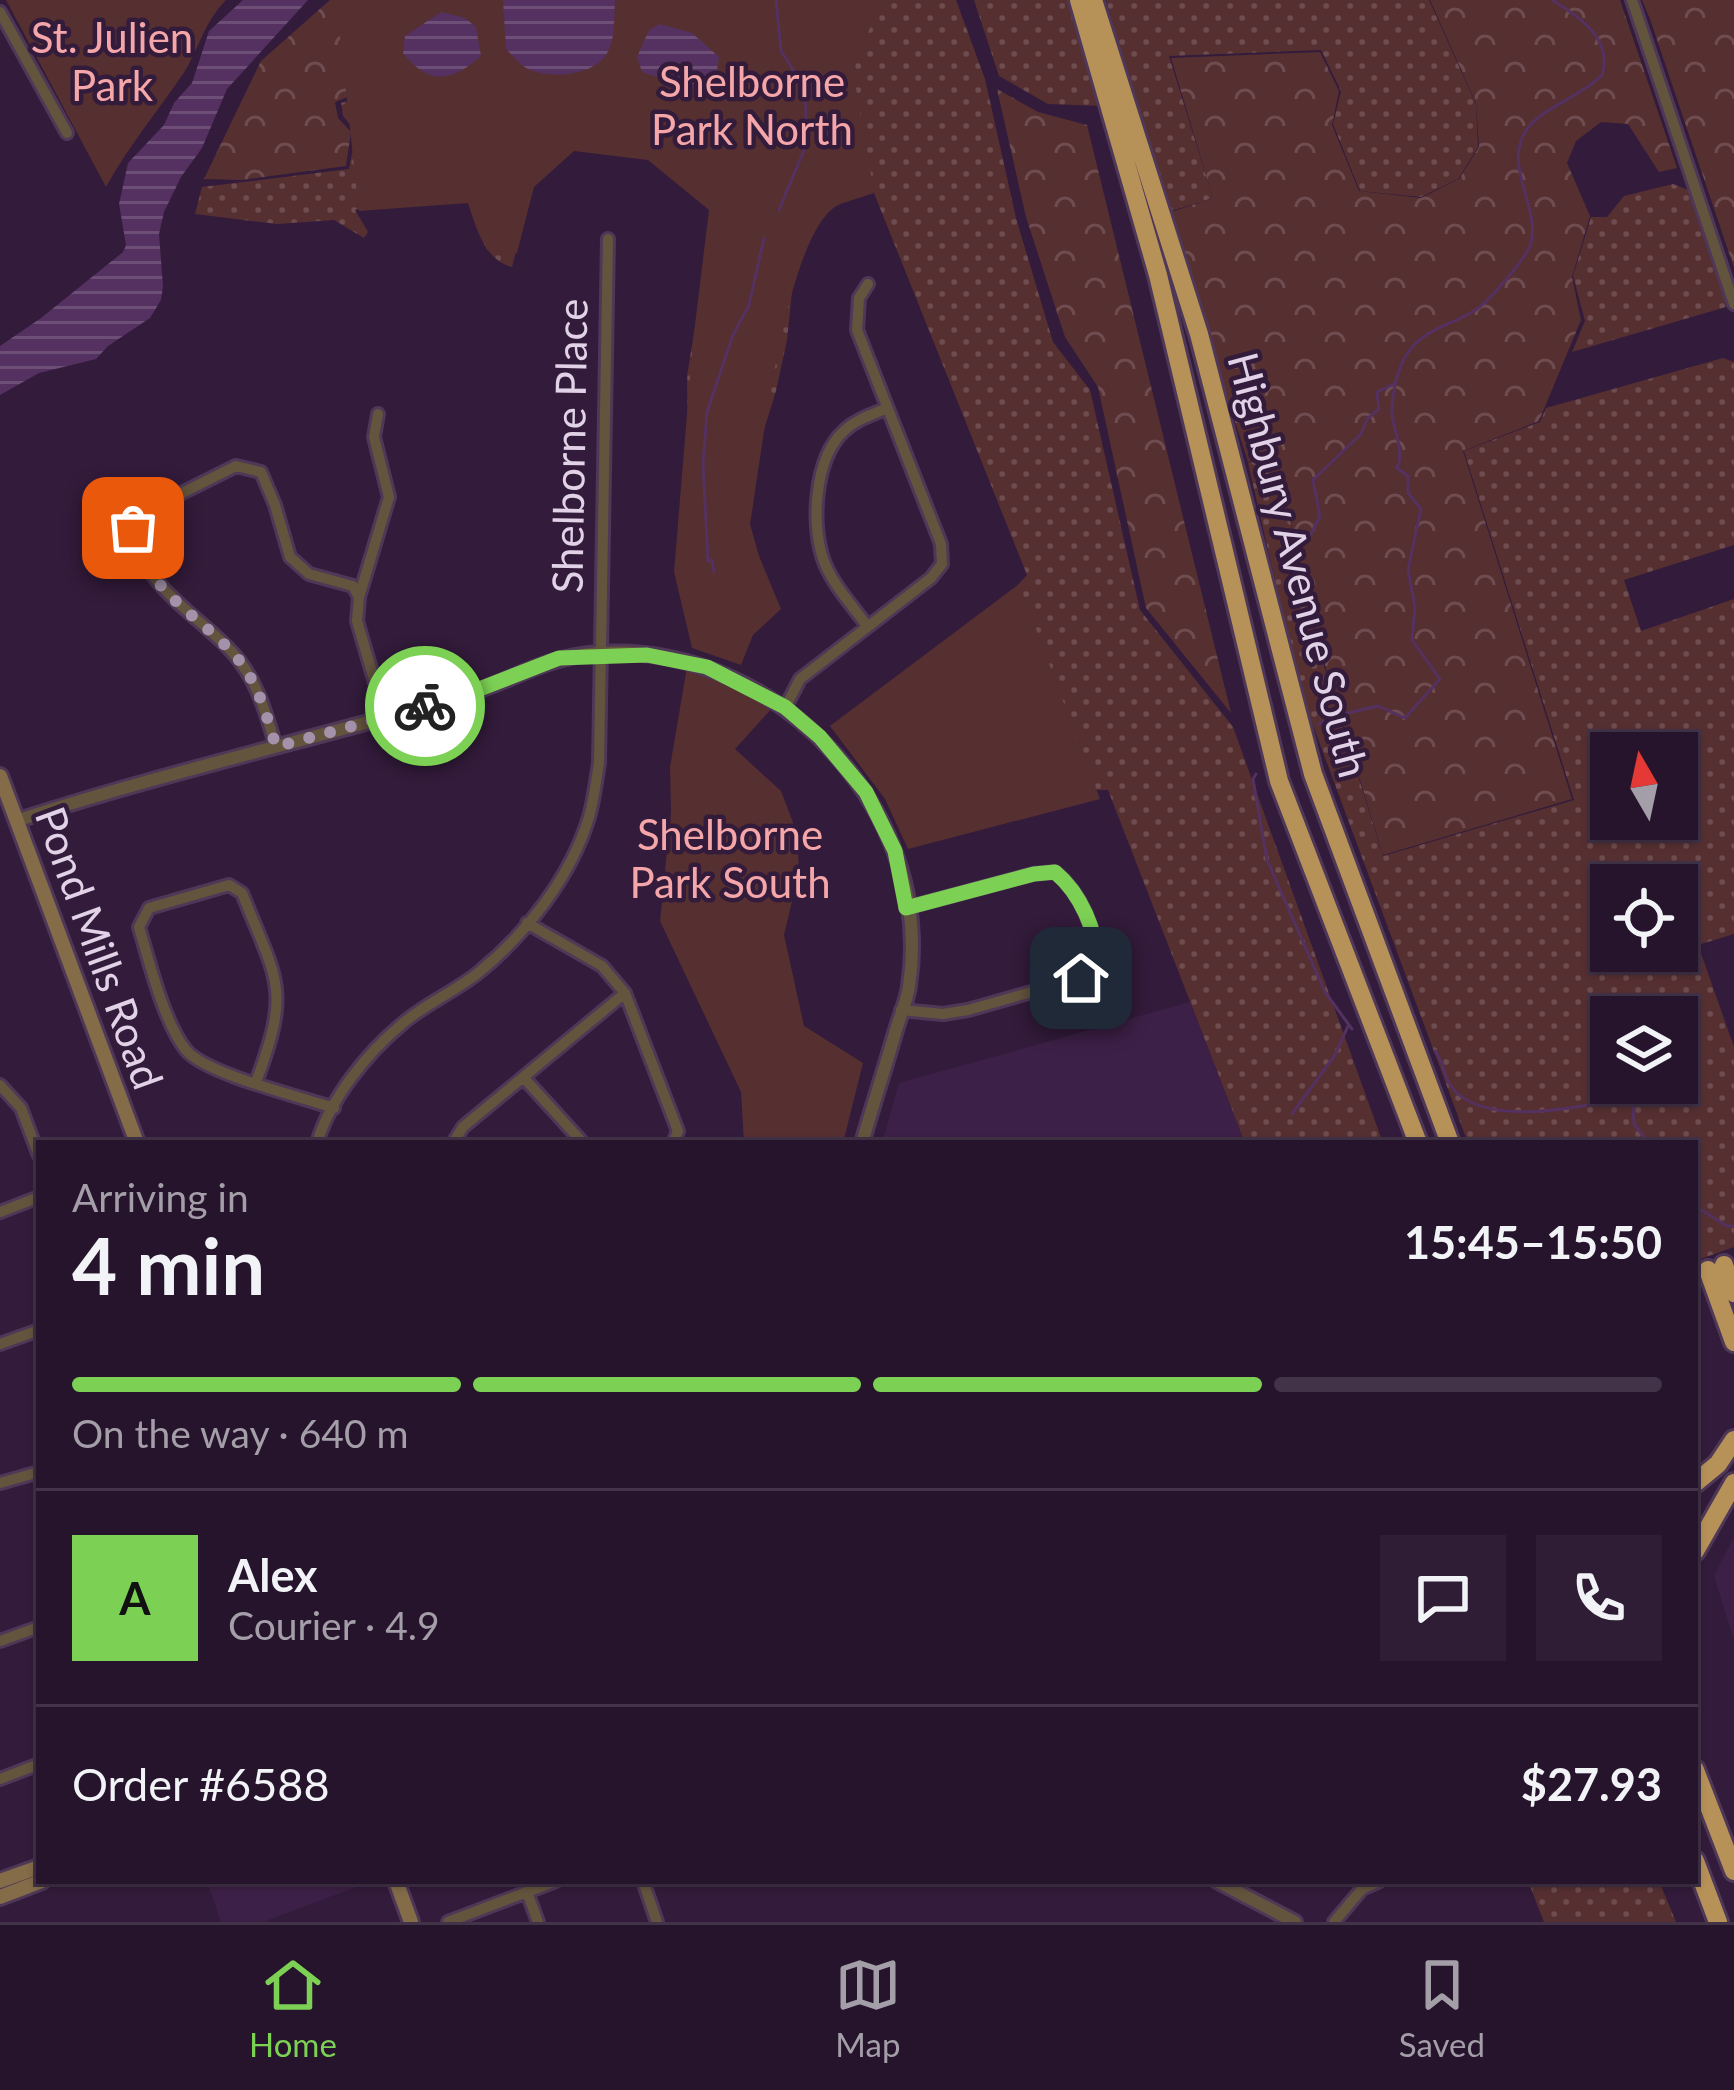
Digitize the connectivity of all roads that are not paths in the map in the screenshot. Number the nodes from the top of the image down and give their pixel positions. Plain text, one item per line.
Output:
1 (1078, 0) edge
2 (1093, 0) edge
3 (1632, 0) edge
4 (0, 12) edge
5 (67, 133) dead end
6 (608, 239) dead end
7 (868, 284) dead end
8 (1734, 304) edge
9 (885, 410) junction
10 (378, 414) dead end
11 (147, 512) junction
12 (139, 555) junction
13 (359, 597) junction
14 (867, 626) junction
15 (599, 653) junction
16 (785, 707) junction
17 (385, 717) junction
18 (276, 747) junction
19 (0, 776) edge
20 (16, 821) junction
21 (0, 826) edge
22 (906, 908) junction
23 (527, 923) junction
24 (625, 993) junction
25 (902, 1010) junction
26 (524, 1078) junction
27 (256, 1082) junction
28 (0, 1085) edge
29 (334, 1108) junction
30 (136, 1140) edge
31 (318, 1140) edge
32 (455, 1140) edge
33 (580, 1140) edge
34 (675, 1140) edge
35 (863, 1140) edge
36 (1417, 1140) edge
37 (1449, 1140) edge
38 (36, 1148) edge
39 (36, 1198) edge
40 (0, 1212) edge
41 (1719, 1278) edge
42 (36, 1331) edge
43 (1734, 1342) edge
44 (0, 1344) edge
45 (1734, 1440) edge
46 (36, 1473) edge
47 (1698, 1481) edge
48 (0, 1483) edge
49 (1734, 1484) edge
50 (1698, 1546) edge
51 (36, 1628) edge
52 (0, 1641) edge
53 (36, 1765) edge
54 (1698, 1765) edge
55 (1698, 1777) edge
56 (0, 1779) edge
57 (1710, 1807) junction
58 (36, 1868) edge
59 (1698, 1869) edge
60 (1734, 1871) edge
61 (0, 1881) edge
62 (36, 1883) edge
63 (397, 1884) edge
64 (548, 1884) edge
65 (644, 1884) edge
66 (1223, 1884) edge
67 (1373, 1884) edge
68 (526, 1892) junction
69 (0, 1897) edge
70 (411, 1922) edge
71 (448, 1922) edge
72 (538, 1922) edge
73 (657, 1922) edge
74 (1295, 1922) edge
75 (1334, 1922) edge
76 (1718, 1922) edge

1 - 36 highway, Highbury Avenue South
2 - 37 highway, Highbury Avenue South
3 - 8 street
4 - 5 street
6 - 15 street, Shelborne Place
7 - 9 street
9 - 14 street
9 - 14 street
10 - 13 street
11 - 12 street
11 - 12 street
11 - 13 street
12 - 18 street
13 - 17 street
14 - 16 street
15 - 16 street
15 - 17 street
15 - 23 street, Shelborne Place
16 - 22 street
17 - 18 street
18 - 20 street
19 - 20 main road, Pond Mills Road
20 - 21 street
20 - 30 main road, Pond Mills Road
22 - 25 street
22 - 25 street
23 - 24 street
23 - 29 street, Shelborne Place
24 - 26 street
24 - 34 street
25 - 35 street
26 - 32 street
26 - 33 street
27 - 27 street
27 - 29 street
28 - 38 street
29 - 31 street, Shelborne Place
39 - 40 street
41 - 43 highway
42 - 44 street
45 - 47 highway
46 - 48 street
49 - 50 highway
51 - 52 street
53 - 56 street
54 - 57 highway
55 - 57 highway
57 - 60 highway
58 - 61 main road
59 - 76 highway
62 - 69 main road
63 - 70 main road
64 - 68 street
65 - 73 street
66 - 74 street
67 - 75 street
68 - 71 street
68 - 72 street

